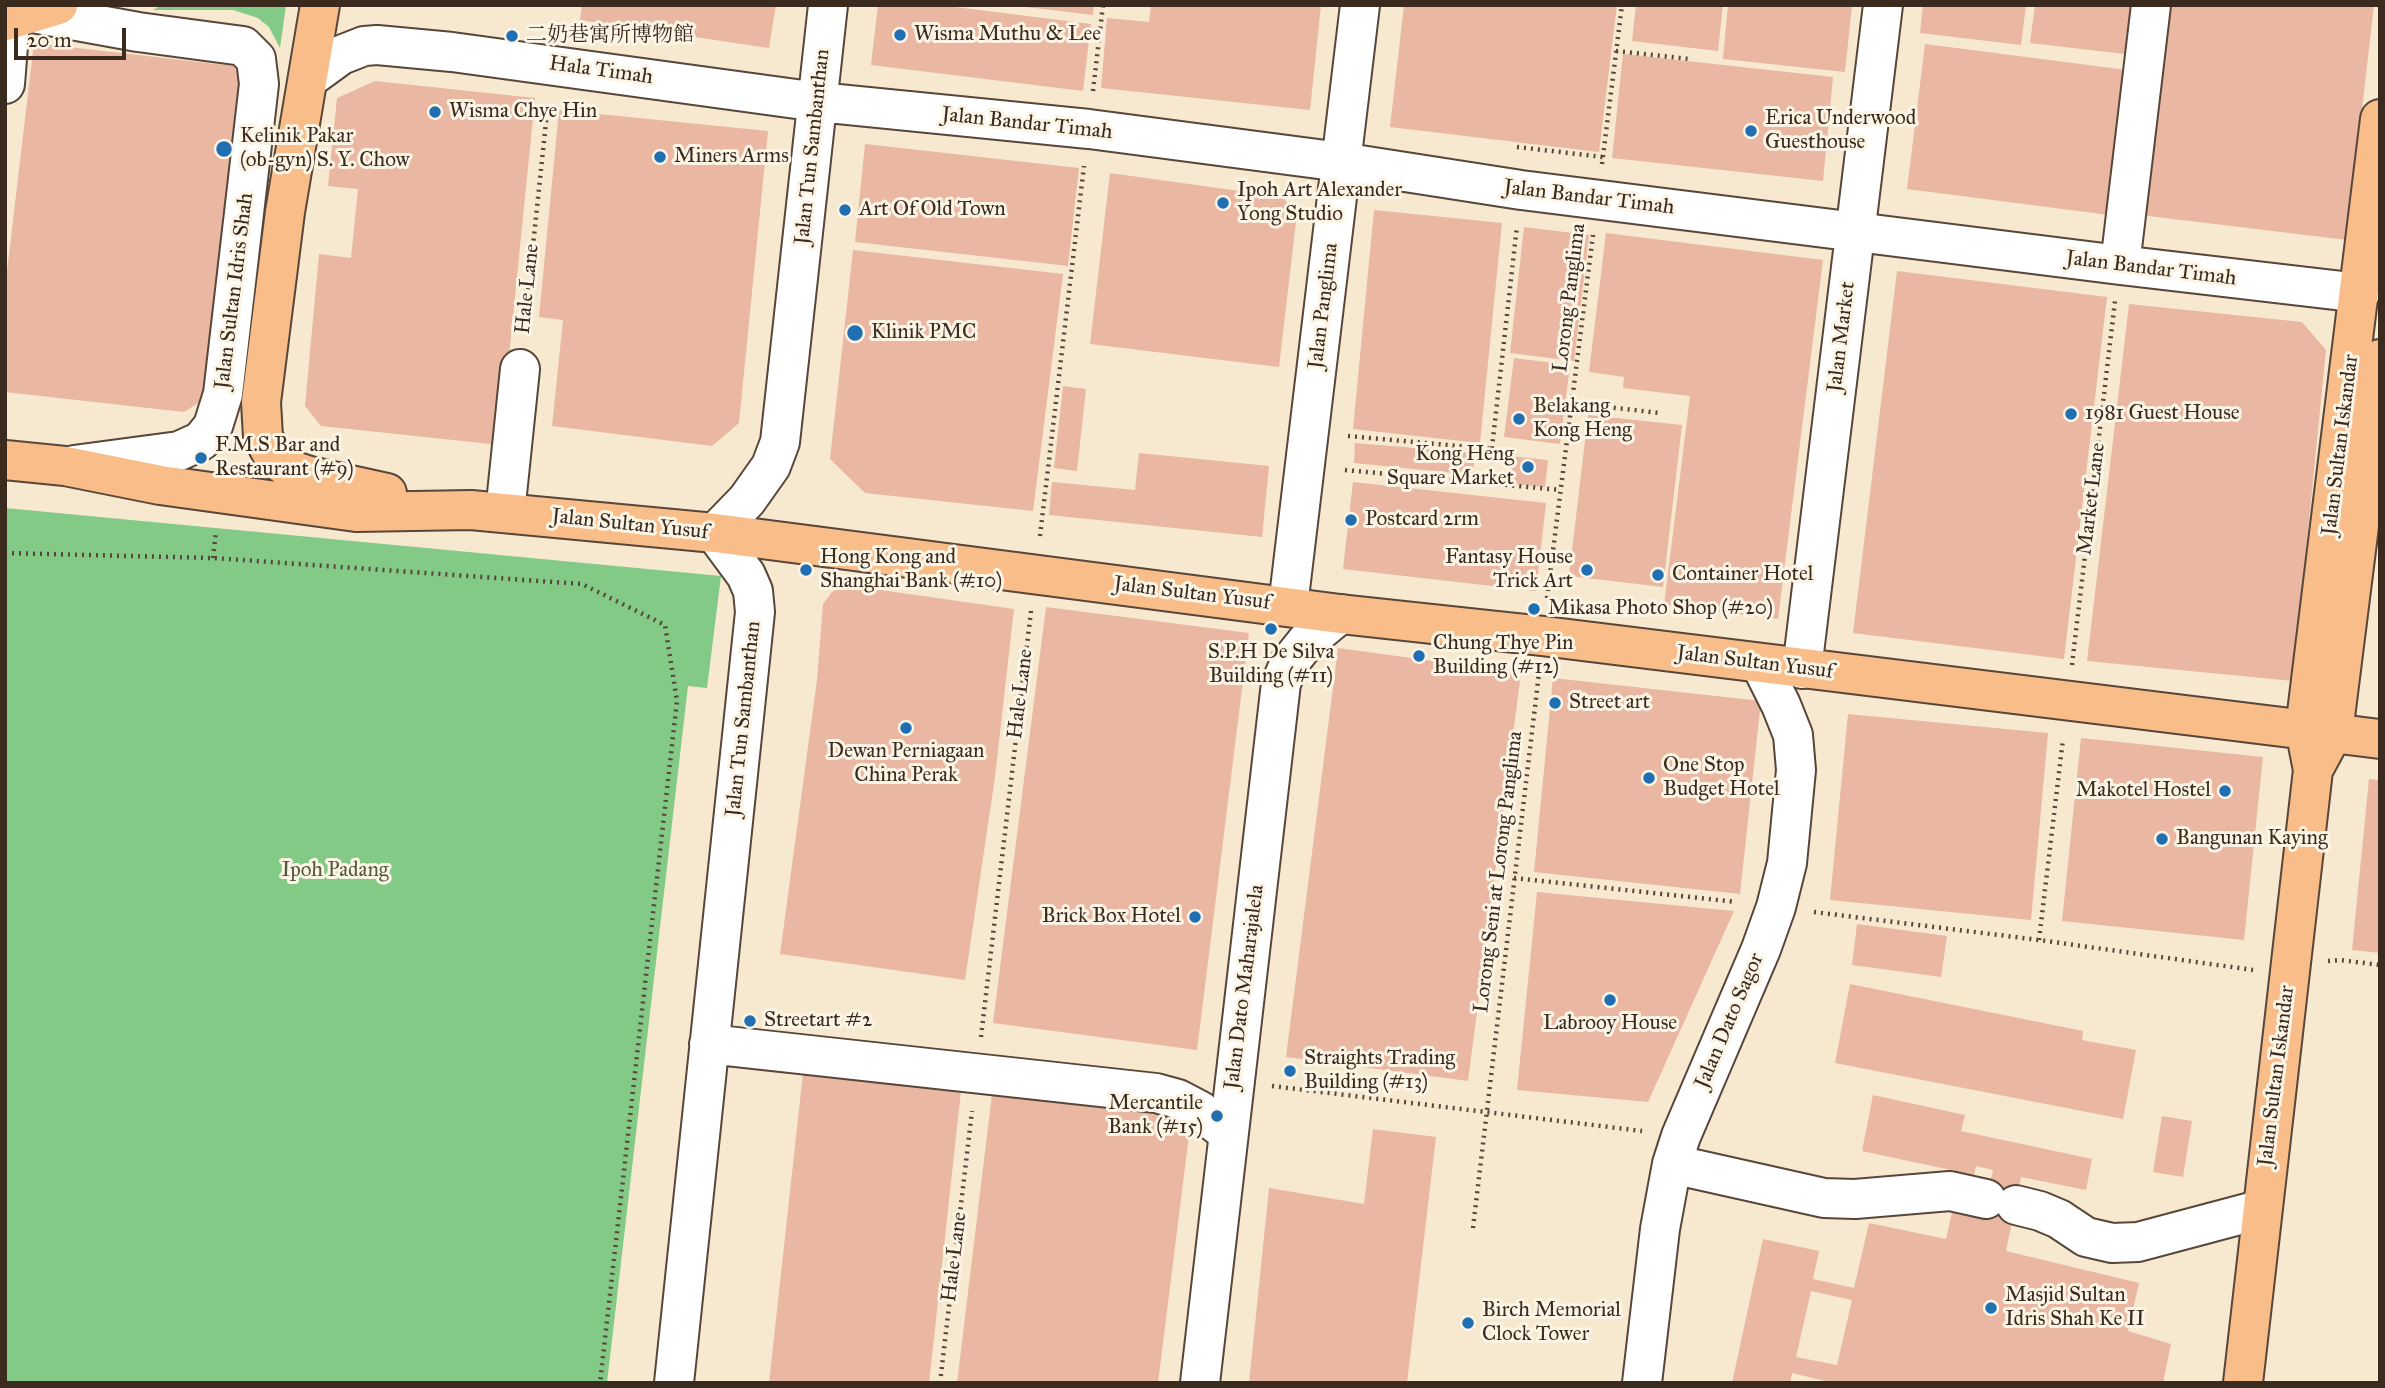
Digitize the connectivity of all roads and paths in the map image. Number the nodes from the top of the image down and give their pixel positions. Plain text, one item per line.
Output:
1 (320, 5) edge
2 (828, 5) edge
3 (1103, 5) edge
4 (1360, 5) edge
5 (1622, 5) edge
6 (1883, 5) edge
7 (2151, 5) edge
8 (27, 15) edge
9 (1616, 51) junction
10 (1689, 59) dead end
11 (553, 64) junction
12 (309, 79) junction
13 (5, 84) edge
14 (818, 102) junction
15 (2380, 119) edge
16 (1089, 129) junction
17 (1341, 162) junction
18 (1521, 190) junction
19 (1598, 200) junction
20 (1855, 232) junction
21 (2120, 265) junction
22 (2360, 293) junction
23 (2380, 359) edge
24 (520, 369) joint
25 (1572, 403) junction
26 (1660, 413) dead end
27 (1348, 436) dead end
28 (1492, 449) junction
29 (5, 460) edge
30 (65, 466) junction
31 (1345, 470) dead end
32 (1488, 483) junction
33 (1561, 490) junction
34 (488, 511) junction
35 (715, 533) junction
36 (5, 553) edge
37 (1036, 574) junction
38 (1288, 606) junction
39 (1340, 614) junction
40 (1543, 636) junction
41 (1760, 663) junction
42 (1802, 669) junction
43 (2068, 700) junction
44 (2319, 731) junction
45 (2380, 739) edge
46 (1514, 878) junction
47 (1776, 907) junction
48 (2039, 940) junction
49 (2290, 965) junction
50 (2380, 965) edge
51 (709, 1044) junction
52 (977, 1073) junction
53 (1233, 1081) junction
54 (1487, 1112) junction
55 (1626, 1129) dead end
56 (1228, 1133) junction
57 (1672, 1164) junction
58 (2262, 1209) junction
59 (1474, 1228) dead end
60 (1199, 1382) edge
61 (600, 1383) edge
62 (674, 1383) edge
63 (940, 1383) edge
64 (1642, 1383) edge
65 (2243, 1383) edge

1 - 12 main road, Jalan Sultan Idris Shah
2 - 14 street, Jalan Tun Sambanthan
3 - 16 path, Hale Lane
4 - 17 street, Jalan Panglima
5 - 9 path, Lorong Panglima
6 - 20 street, Jalan Market
7 - 21 street
8 - 13 street
8 - 30 street, Jalan Sultan Idris Shah
9 - 10 path
9 - 19 path, Lorong Panglima
11 - 12 street, Hala Timah
11 - 14 street, Hala Timah
11 - 24 path, Hale Lane
12 - 34 main road, Jalan Sultan Idris Shah
14 - 16 street, Jalan Bandar Timah
14 - 35 street, Jalan Tun Sambanthan
15 - 22 main road, Jalan Sultan Iskandar
16 - 17 street, Jalan Bandar Timah
16 - 37 path, Hale Lane
17 - 18 street, Jalan Bandar Timah
17 - 38 street, Jalan Panglima
18 - 19 street, Jalan Bandar Timah
18 - 28 path
19 - 20 street, Jalan Bandar Timah
19 - 25 path, Lorong Panglima
20 - 21 street, Jalan Bandar Timah
20 - 42 street, Jalan Market
21 - 22 street, Jalan Bandar Timah
21 - 43 path, Market Lane
22 - 44 main road, Jalan Sultan Iskandar
23 - 44 main road, Jalan Sultan Iskandar
24 - 34 street
25 - 26 path
25 - 33 path, Lorong Panglima
27 - 28 path
28 - 32 path
29 - 30 main road, Jalan Sultan Yusuf
30 - 34 main road, Jalan Sultan Yusuf
31 - 32 path
32 - 33 path
33 - 40 path, Lorong Panglima
34 - 35 main road, Jalan Sultan Yusuf
35 - 37 main road, Jalan Sultan Yusuf
35 - 51 street, Jalan Tun Sambanthan
36 - 61 path
37 - 38 main road, Jalan Sultan Yusuf
37 - 52 path, Hale Lane
38 - 39 main road, Jalan Sultan Yusuf
39 - 40 main road, Jalan Sultan Yusuf
39 - 53 street, Jalan Dato Maharajalela
40 - 41 main road, Jalan Sultan Yusuf
40 - 46 path, Lorong Seni at Lorong Panglima
41 - 42 main road, Jalan Sultan Yusuf
41 - 47 street, Jalan Dato Sagor
42 - 43 main road, Jalan Sultan Yusuf
43 - 44 main road, Jalan Sultan Yusuf
43 - 48 path, Market Lane
44 - 45 main road, Jalan Sultan Yusuf
44 - 49 main road, Jalan Sultan Iskandar
46 - 47 path
46 - 54 path, Lorong Seni at Lorong Panglima
47 - 48 path
47 - 57 street, Jalan Dato Sagor
48 - 49 path
49 - 50 path
49 - 58 main road, Jalan Sultan Iskandar
51 - 52 street
51 - 62 street, Jalan Tun Sambanthan
52 - 56 street
52 - 63 path, Hale Lane
53 - 54 path
53 - 56 street, Jalan Dato Maharajalela
54 - 55 path
54 - 59 path, Lorong Seni at Lorong Panglima
56 - 60 street, Jalan Dato Maharajalela
57 - 58 street
57 - 64 street, Jalan Dato Sagor
58 - 65 main road, Jalan Sultan Iskandar

